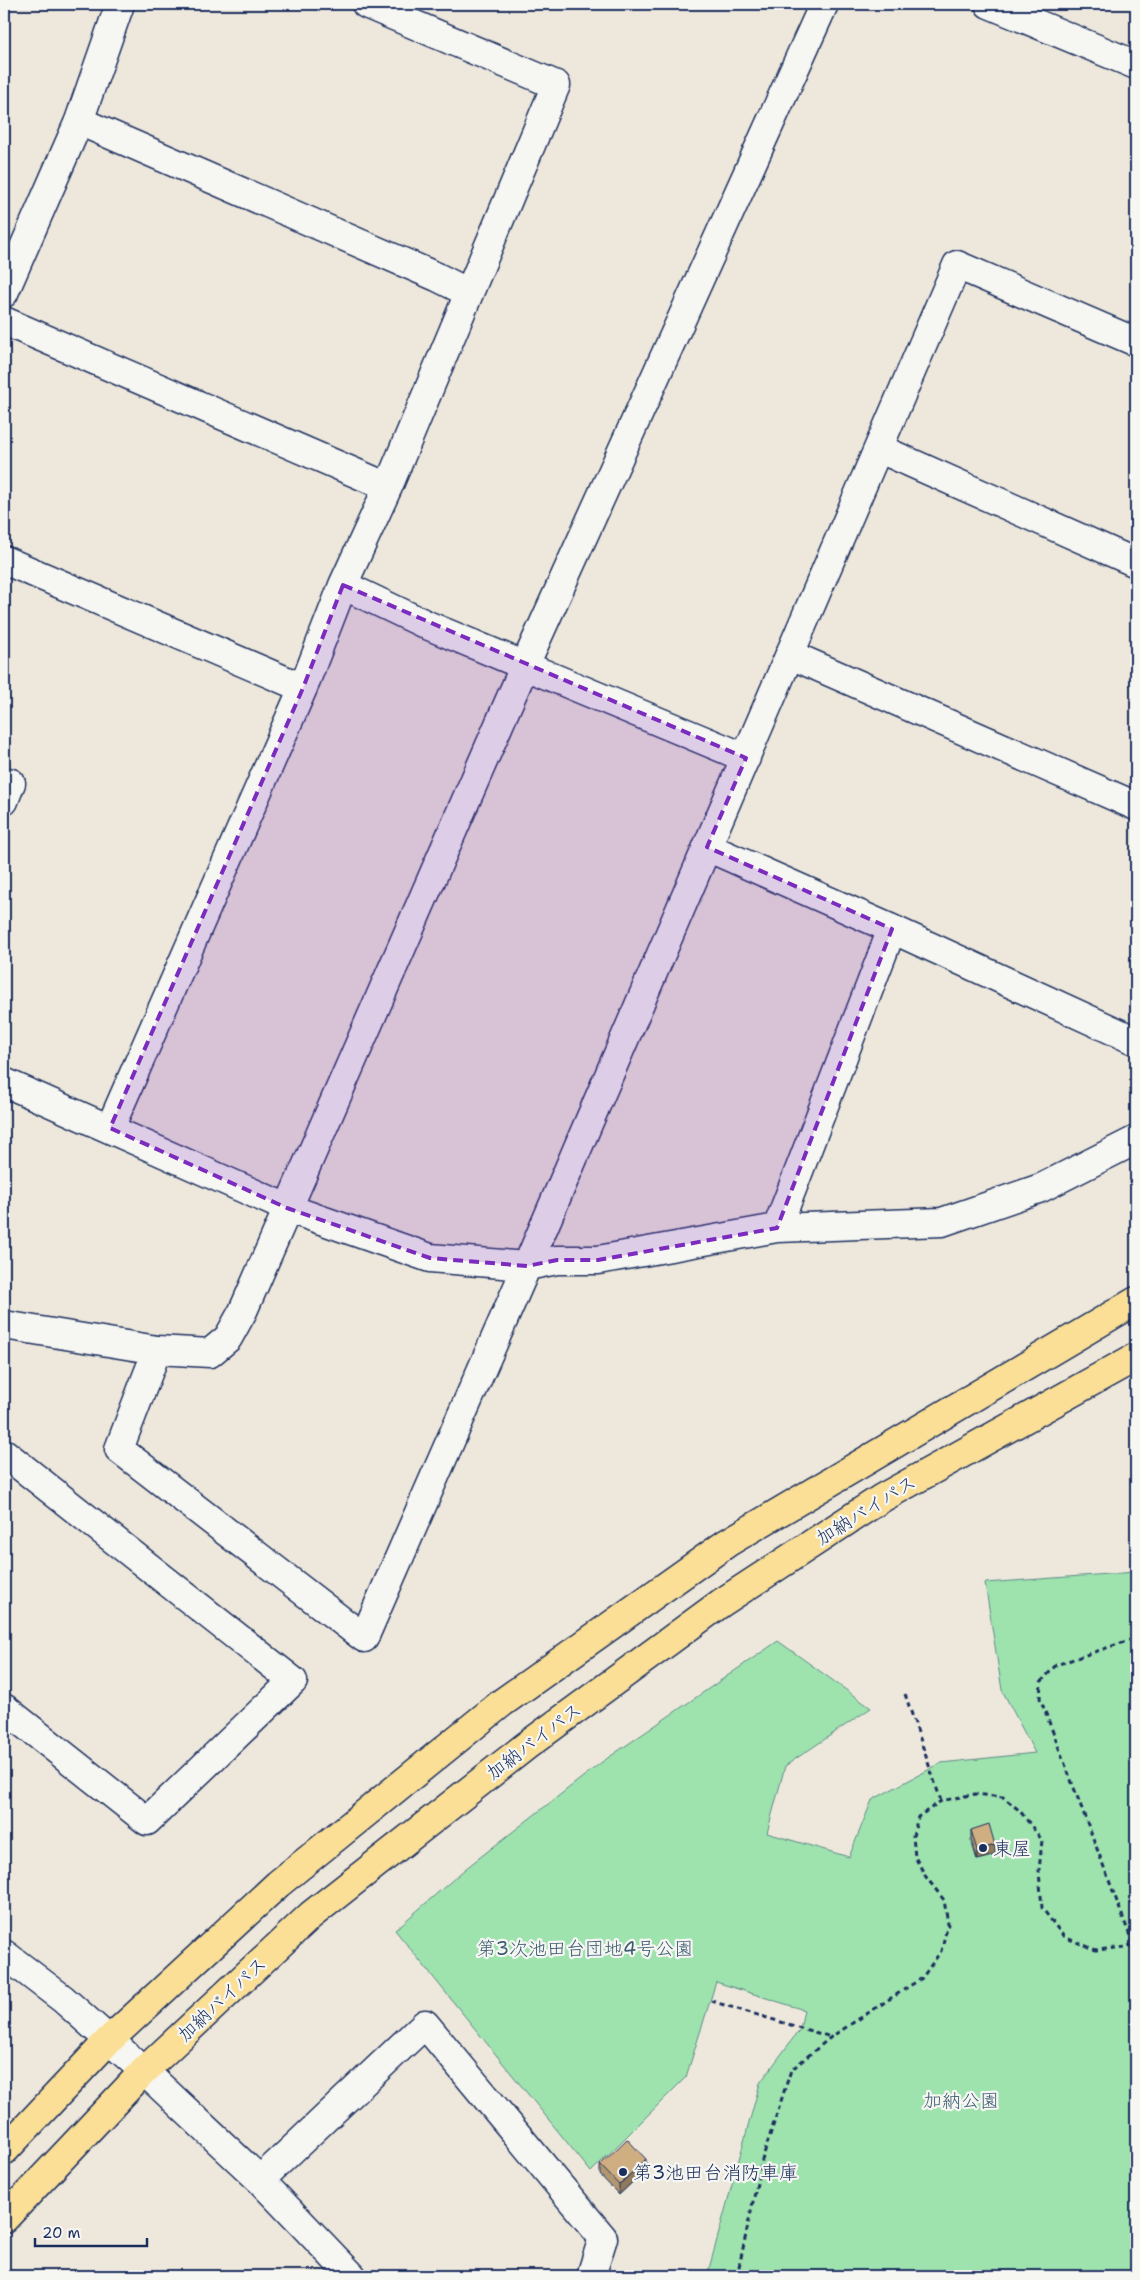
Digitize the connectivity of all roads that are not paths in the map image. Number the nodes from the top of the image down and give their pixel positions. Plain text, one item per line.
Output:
1 (120, 4) edge
2 (366, 4) edge
3 (824, 4) edge
4 (989, 4) edge
5 (1136, 65) edge
6 (79, 121) junction
7 (4, 293) edge
8 (469, 293) junction
9 (4, 321) edge
10 (1136, 342) edge
11 (880, 449) junction
12 (388, 487) junction
13 (4, 560) edge
14 (1136, 563) edge
15 (343, 585) junction
16 (791, 655) junction
17 (525, 665) junction
18 (303, 688) junction
19 (746, 758) junction
20 (4, 780) edge
21 (4, 801) edge
22 (1136, 806) edge
23 (707, 847) junction
24 (892, 929) junction
25 (1136, 1041) edge
26 (4, 1082) edge
27 (110, 1128) junction
28 (1136, 1140) edge
29 (287, 1208) junction
30 (777, 1228) junction
31 (527, 1266) junction
32 (1136, 1301) edge
33 (4, 1324) edge
34 (157, 1350) junction
35 (1136, 1357) edge
36 (4, 1453) edge
37 (4, 1708) edge
38 (4, 1954) edge
39 (108, 2041) junction
40 (144, 2071) junction
41 (4, 2151) edge
42 (260, 2180) junction
43 (4, 2219) edge
44 (352, 2276) edge
45 (591, 2276) edge

1 - 6 street
2 - 8 street
3 - 17 street
4 - 5 street
6 - 7 street
6 - 8 street
8 - 12 street
9 - 12 street
10 - 11 street
11 - 14 street
11 - 16 street
12 - 15 street
13 - 18 street
15 - 17 street
15 - 18 street
16 - 19 street
16 - 22 street
17 - 19 street
17 - 29 street
18 - 27 street
19 - 23 street
20 - 21 street
23 - 24 street
23 - 31 street
24 - 25 street
24 - 30 street
26 - 27 street
27 - 29 street
28 - 30 street
29 - 31 street
29 - 34 street
30 - 31 street
31 - 34 street
32 - 39 highway
33 - 34 street
35 - 40 highway, 加納バイパス
36 - 37 street
38 - 39 street
39 - 40 street
39 - 41 highway
40 - 42 street
40 - 43 highway, 加納バイパス
42 - 44 street
42 - 45 street

